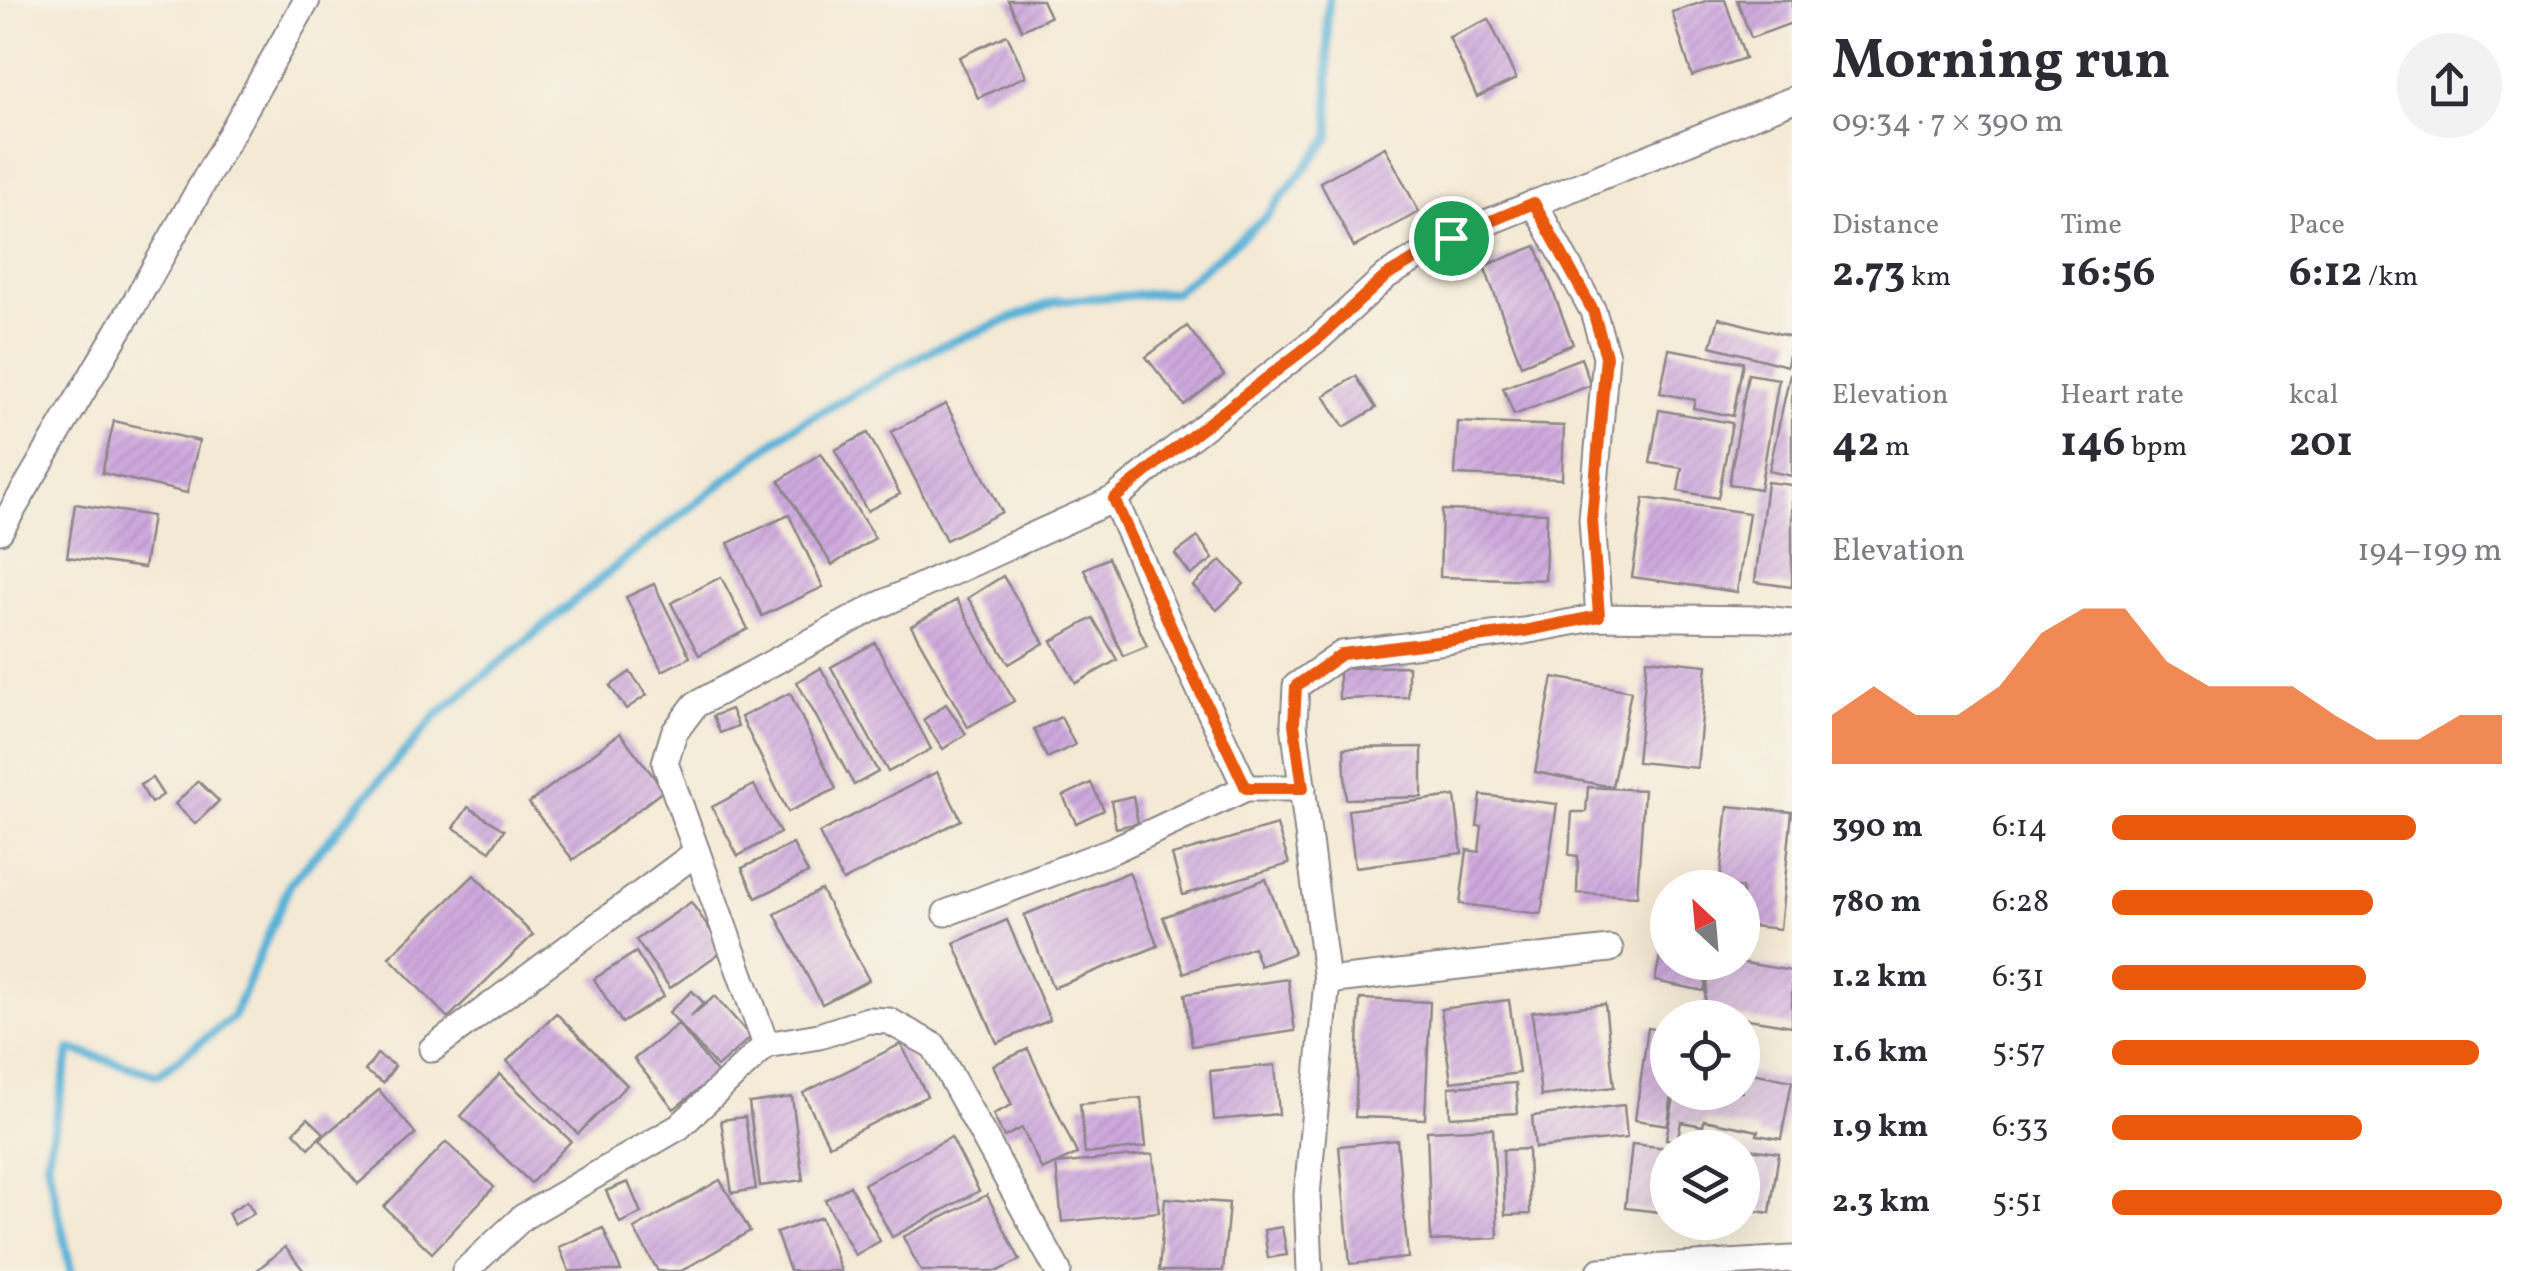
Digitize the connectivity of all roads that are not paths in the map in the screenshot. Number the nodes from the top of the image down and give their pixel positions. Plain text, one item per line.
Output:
1 (306, 0) edge
2 (1792, 100) edge
3 (1534, 203) junction
4 (1114, 499) junction
5 (0, 531) edge
6 (1599, 616) junction
7 (1792, 622) edge
8 (1246, 788) junction
9 (1303, 788) junction
10 (697, 852) junction
11 (946, 913) dead end
12 (1610, 950) dead end
13 (1328, 981) junction
14 (766, 1045) junction
15 (432, 1049) dead end
16 (1792, 1259) edge
17 (465, 1271) edge
18 (1058, 1271) edge
19 (1310, 1271) edge
20 (1600, 1271) edge

1 - 5 street
2 - 3 street
3 - 4 street
3 - 6 street
4 - 8 street
4 - 10 street
6 - 7 street
6 - 9 street
8 - 9 street
8 - 11 street
9 - 13 street
10 - 14 street
10 - 15 street
12 - 13 street
13 - 19 street
14 - 17 street
14 - 18 street
16 - 20 street

